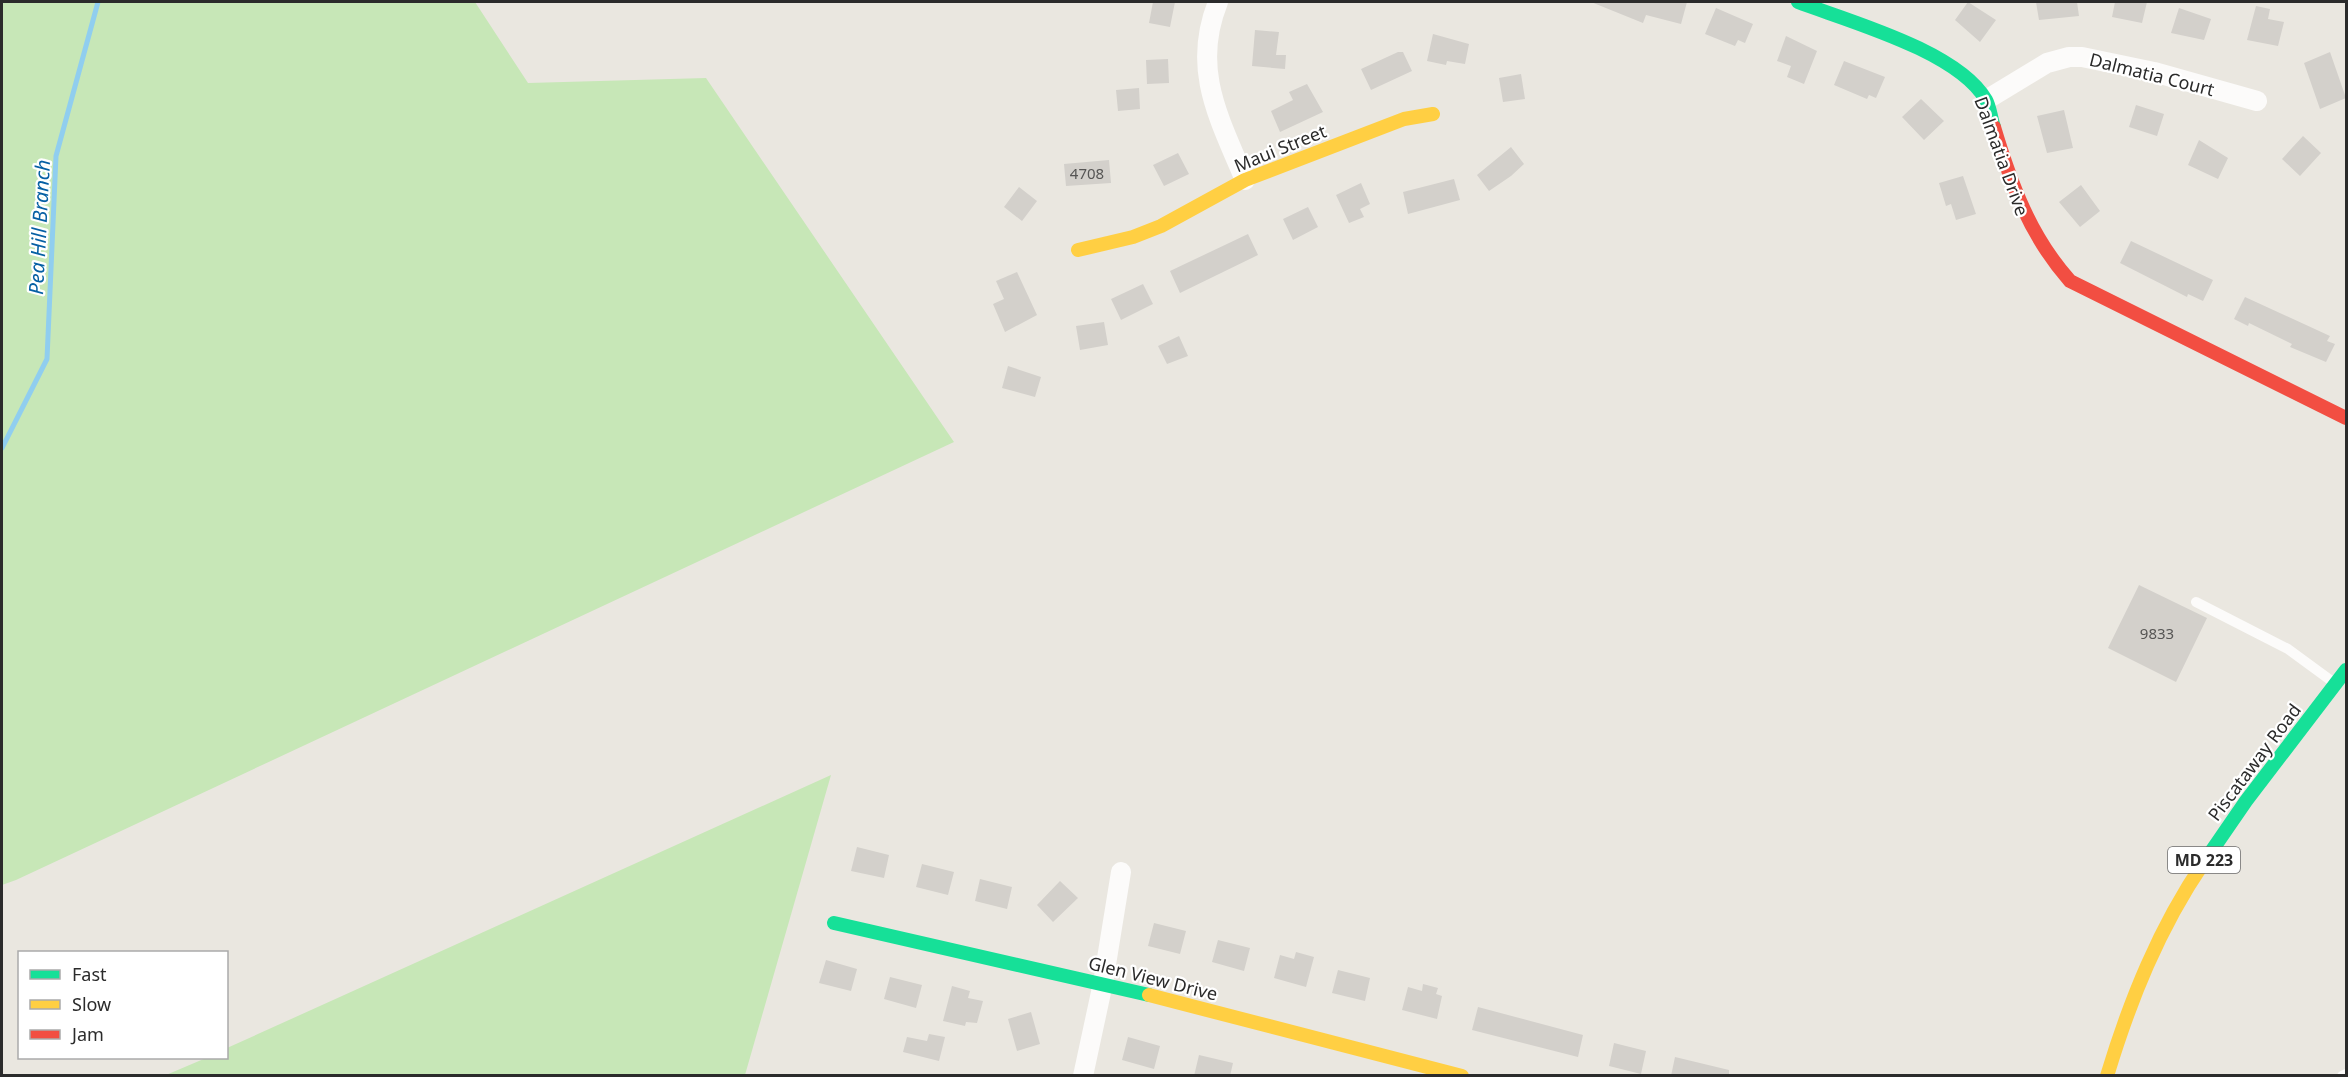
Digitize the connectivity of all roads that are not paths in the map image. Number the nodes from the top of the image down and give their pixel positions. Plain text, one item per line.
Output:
1 (1218, 2) edge
2 (1798, 2) edge
3 (1986, 100) junction
4 (2257, 101) dead end
5 (1433, 114) dead end
6 (1245, 180) junction
7 (1078, 250) dead end
8 (2346, 417) edge
9 (2196, 602) dead end
10 (2346, 670) edge
11 (2336, 684) junction
12 (1121, 872) dead end
13 (834, 923) dead end
14 (1103, 983) junction
15 (2346, 1074) edge
16 (1083, 1076) edge
17 (1462, 1076) edge
18 (2107, 1076) edge
19 (2342, 1076) edge

1 - 6 street
2 - 3 street, Dalmatia Drive
3 - 4 street, Dalmatia Court
3 - 8 street, Dalmatia Drive
5 - 6 street, Maui Street
6 - 7 street, Maui Street
9 - 11 lane
10 - 11 street, Piscataway Road / MD 223
11 - 18 street, Piscataway Road / MD 223
12 - 14 street
13 - 14 street, Glen View Drive
14 - 16 street
14 - 17 street, Glen View Drive
15 - 19 lane

